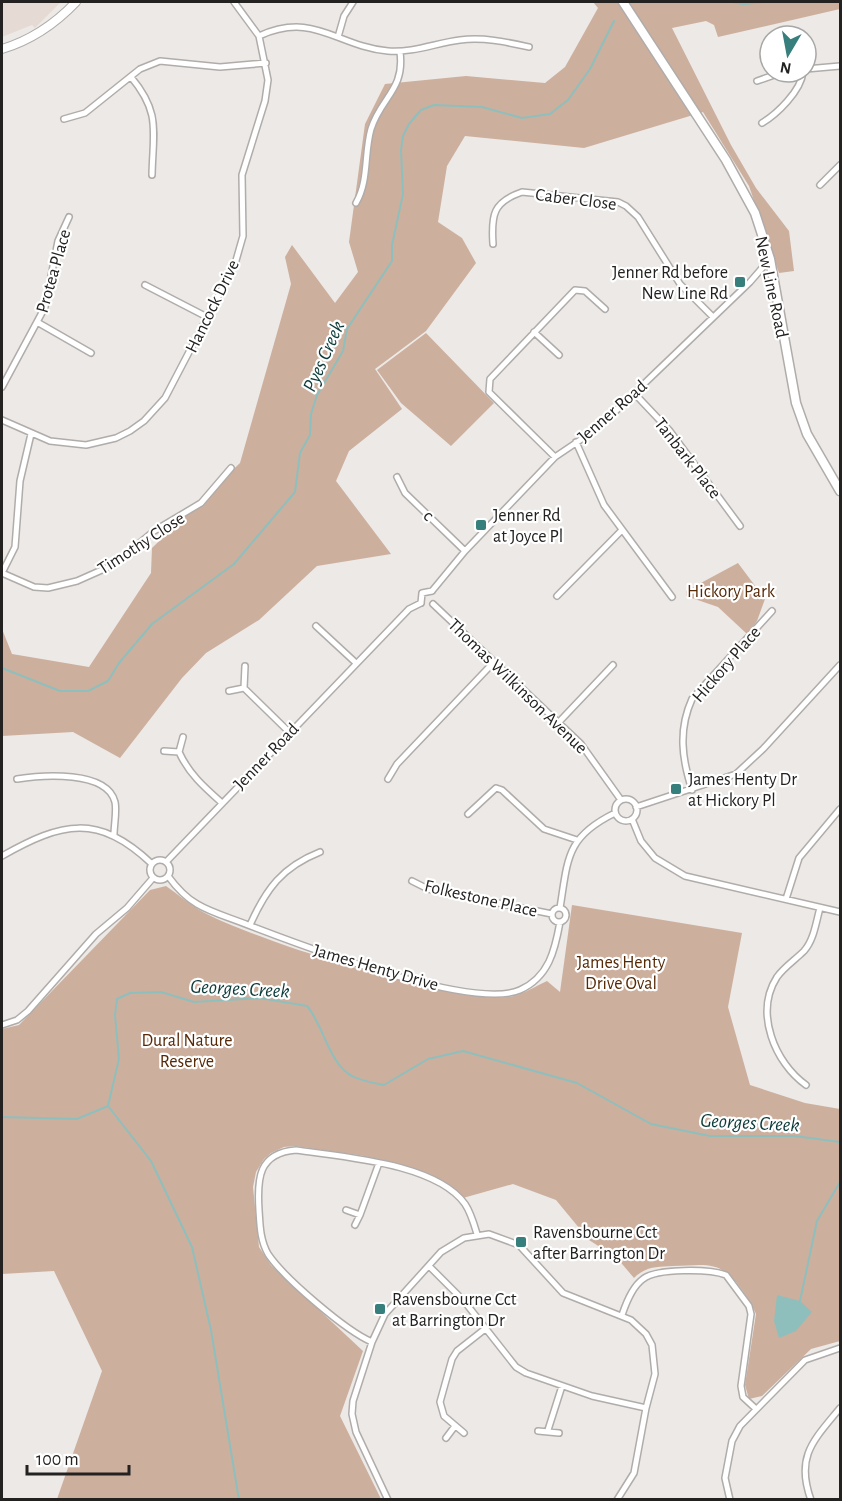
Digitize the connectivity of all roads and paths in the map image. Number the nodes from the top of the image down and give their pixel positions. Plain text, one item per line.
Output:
1 (76, 2) edge
2 (234, 2) edge
3 (353, 2) edge
4 (623, 2) edge
5 (259, 36) junction
6 (338, 37) junction
7 (529, 47) dead end
8 (2, 49) edge
9 (400, 52) junction
10 (266, 63) junction
11 (840, 66) edge
12 (818, 69) edge
13 (130, 77) junction
14 (797, 84) edge
15 (64, 119) dead end
16 (762, 123) dead end
17 (840, 165) edge
18 (152, 175) dead end
19 (820, 185) dead end
20 (356, 203) dead end
21 (69, 217) dead end
22 (493, 244) dead end
23 (770, 259) junction
24 (145, 285) dead end
25 (605, 309) dead end
26 (207, 317) junction
27 (713, 317) junction
28 (37, 322) junction
29 (534, 332) junction
30 (91, 353) dead end
31 (559, 355) dead end
32 (2, 387) edge
33 (634, 393) junction
34 (2, 420) edge
35 (31, 434) junction
36 (576, 442) junction
37 (555, 457) junction
38 (231, 468) dead end
39 (397, 477) dead end
40 (840, 491) edge
41 (740, 526) dead end
42 (622, 530) junction
43 (465, 551) junction
44 (2, 573) edge
45 (432, 591) junction
46 (557, 596) dead end
47 (672, 597) dead end
48 (421, 603) junction
49 (433, 604) junction
50 (772, 611) dead end
51 (316, 626) dead end
52 (494, 662) junction
53 (356, 663) junction
54 (614, 665) dead end
55 (840, 665) edge
56 (245, 666) dead end
57 (244, 688) junction
58 (229, 691) dead end
59 (558, 723) junction
60 (289, 732) junction
61 (183, 737) dead end
62 (164, 750) dead end
63 (179, 753) junction
64 (18, 779) dead end
65 (388, 779) dead end
66 (692, 790) junction
67 (621, 800) junction
68 (222, 803) junction
69 (636, 807) junction
70 (840, 809) edge
71 (615, 813) junction
72 (468, 814) dead end
73 (632, 819) junction
74 (114, 835) junction
75 (577, 840) junction
76 (320, 852) dead end
77 (2, 856) edge
78 (166, 862) junction
79 (152, 864) junction
80 (168, 876) junction
81 (153, 878) junction
82 (411, 881) dead end
83 (786, 899) junction
84 (560, 908) junction
85 (820, 908) junction
86 (840, 912) edge
87 (552, 914) junction
88 (560, 922) junction
89 (250, 926) junction
90 (2, 1024) edge
91 (806, 1085) dead end
92 (379, 1163) junction
93 (346, 1210) dead end
94 (360, 1215) junction
95 (355, 1225) dead end
96 (477, 1234) junction
97 (429, 1266) junction
98 (622, 1315) junction
99 (485, 1329) junction
100 (372, 1342) junction
101 (840, 1348) edge
102 (562, 1386) junction
103 (646, 1408) junction
104 (840, 1408) edge
105 (756, 1409) junction
106 (455, 1426) junction
107 (548, 1430) junction
108 (538, 1431) dead end
109 (464, 1433) dead end
110 (559, 1433) dead end
111 (446, 1438) dead end
112 (388, 1500) edge
113 (617, 1500) edge
114 (730, 1500) edge
115 (811, 1500) edge

1 - 8 main road
2 - 5 street, Hancock Drive
3 - 6 street
4 - 23 main road, New Line Road
5 - 6 street
5 - 10 street, Hancock Drive
6 - 9 street
7 - 9 street
9 - 20 street
10 - 13 street
10 - 26 street, Hancock Drive
11 - 12 street
13 - 15 street
13 - 18 street
14 - 16 street
17 - 19 street
21 - 28 street, Protea Place
22 - 27 street, Caber Close
23 - 27 street, Jenner Road
23 - 40 main road, New Line Road
24 - 26 street
25 - 29 street
26 - 35 street, Hancock Drive
27 - 33 street, Jenner Road
28 - 30 street
28 - 32 street, Protea Place
29 - 31 street
29 - 37 street
33 - 36 street, Jenner Road
33 - 41 street, Tanbark Place
34 - 35 street, Hancock Drive
35 - 44 street
36 - 37 street, Jenner Road
36 - 42 street
37 - 43 street, Jenner Road
38 - 44 street, Timothy Close
39 - 43 street, c
42 - 46 street
42 - 47 street
43 - 45 street, Jenner Road
45 - 48 street
45 - 49 street
48 - 49 street
48 - 53 street, Jenner Road
49 - 52 street, Thomas Wilkinson Avenue
50 - 66 street, Hickory Place
51 - 53 street
52 - 59 street, Thomas Wilkinson Avenue
52 - 65 street
53 - 60 street, Jenner Road
54 - 59 street
55 - 66 street
56 - 57 street
57 - 58 street
57 - 60 street
59 - 67 street, Thomas Wilkinson Avenue
60 - 68 street, Jenner Road
61 - 63 street
62 - 63 street
63 - 68 street
64 - 74 street
66 - 69 street
67 - 69 street
67 - 71 street
68 - 78 street, Jenner Road
69 - 73 street
70 - 83 street
71 - 73 street
71 - 75 street
72 - 75 street
73 - 83 street
74 - 77 street
74 - 79 street
75 - 84 street
76 - 89 street
78 - 79 street
78 - 80 street
79 - 81 street
80 - 81 street
80 - 89 street, James Henty Drive
81 - 90 street
82 - 87 street, Folkestone Place
83 - 85 street
84 - 87 street
84 - 88 street
85 - 86 street
85 - 91 street
87 - 88 street
88 - 89 street, James Henty Drive
92 - 94 street
92 - 96 street
92 - 100 street
93 - 94 street
94 - 95 street
96 - 97 street
96 - 98 street
97 - 99 street
97 - 100 street
98 - 103 street
98 - 105 street
99 - 102 street
99 - 106 street
100 - 112 street
101 - 105 street
102 - 103 street
102 - 107 street
103 - 113 street
104 - 115 street
105 - 114 street
106 - 109 street
106 - 111 street
107 - 108 street
107 - 110 street

